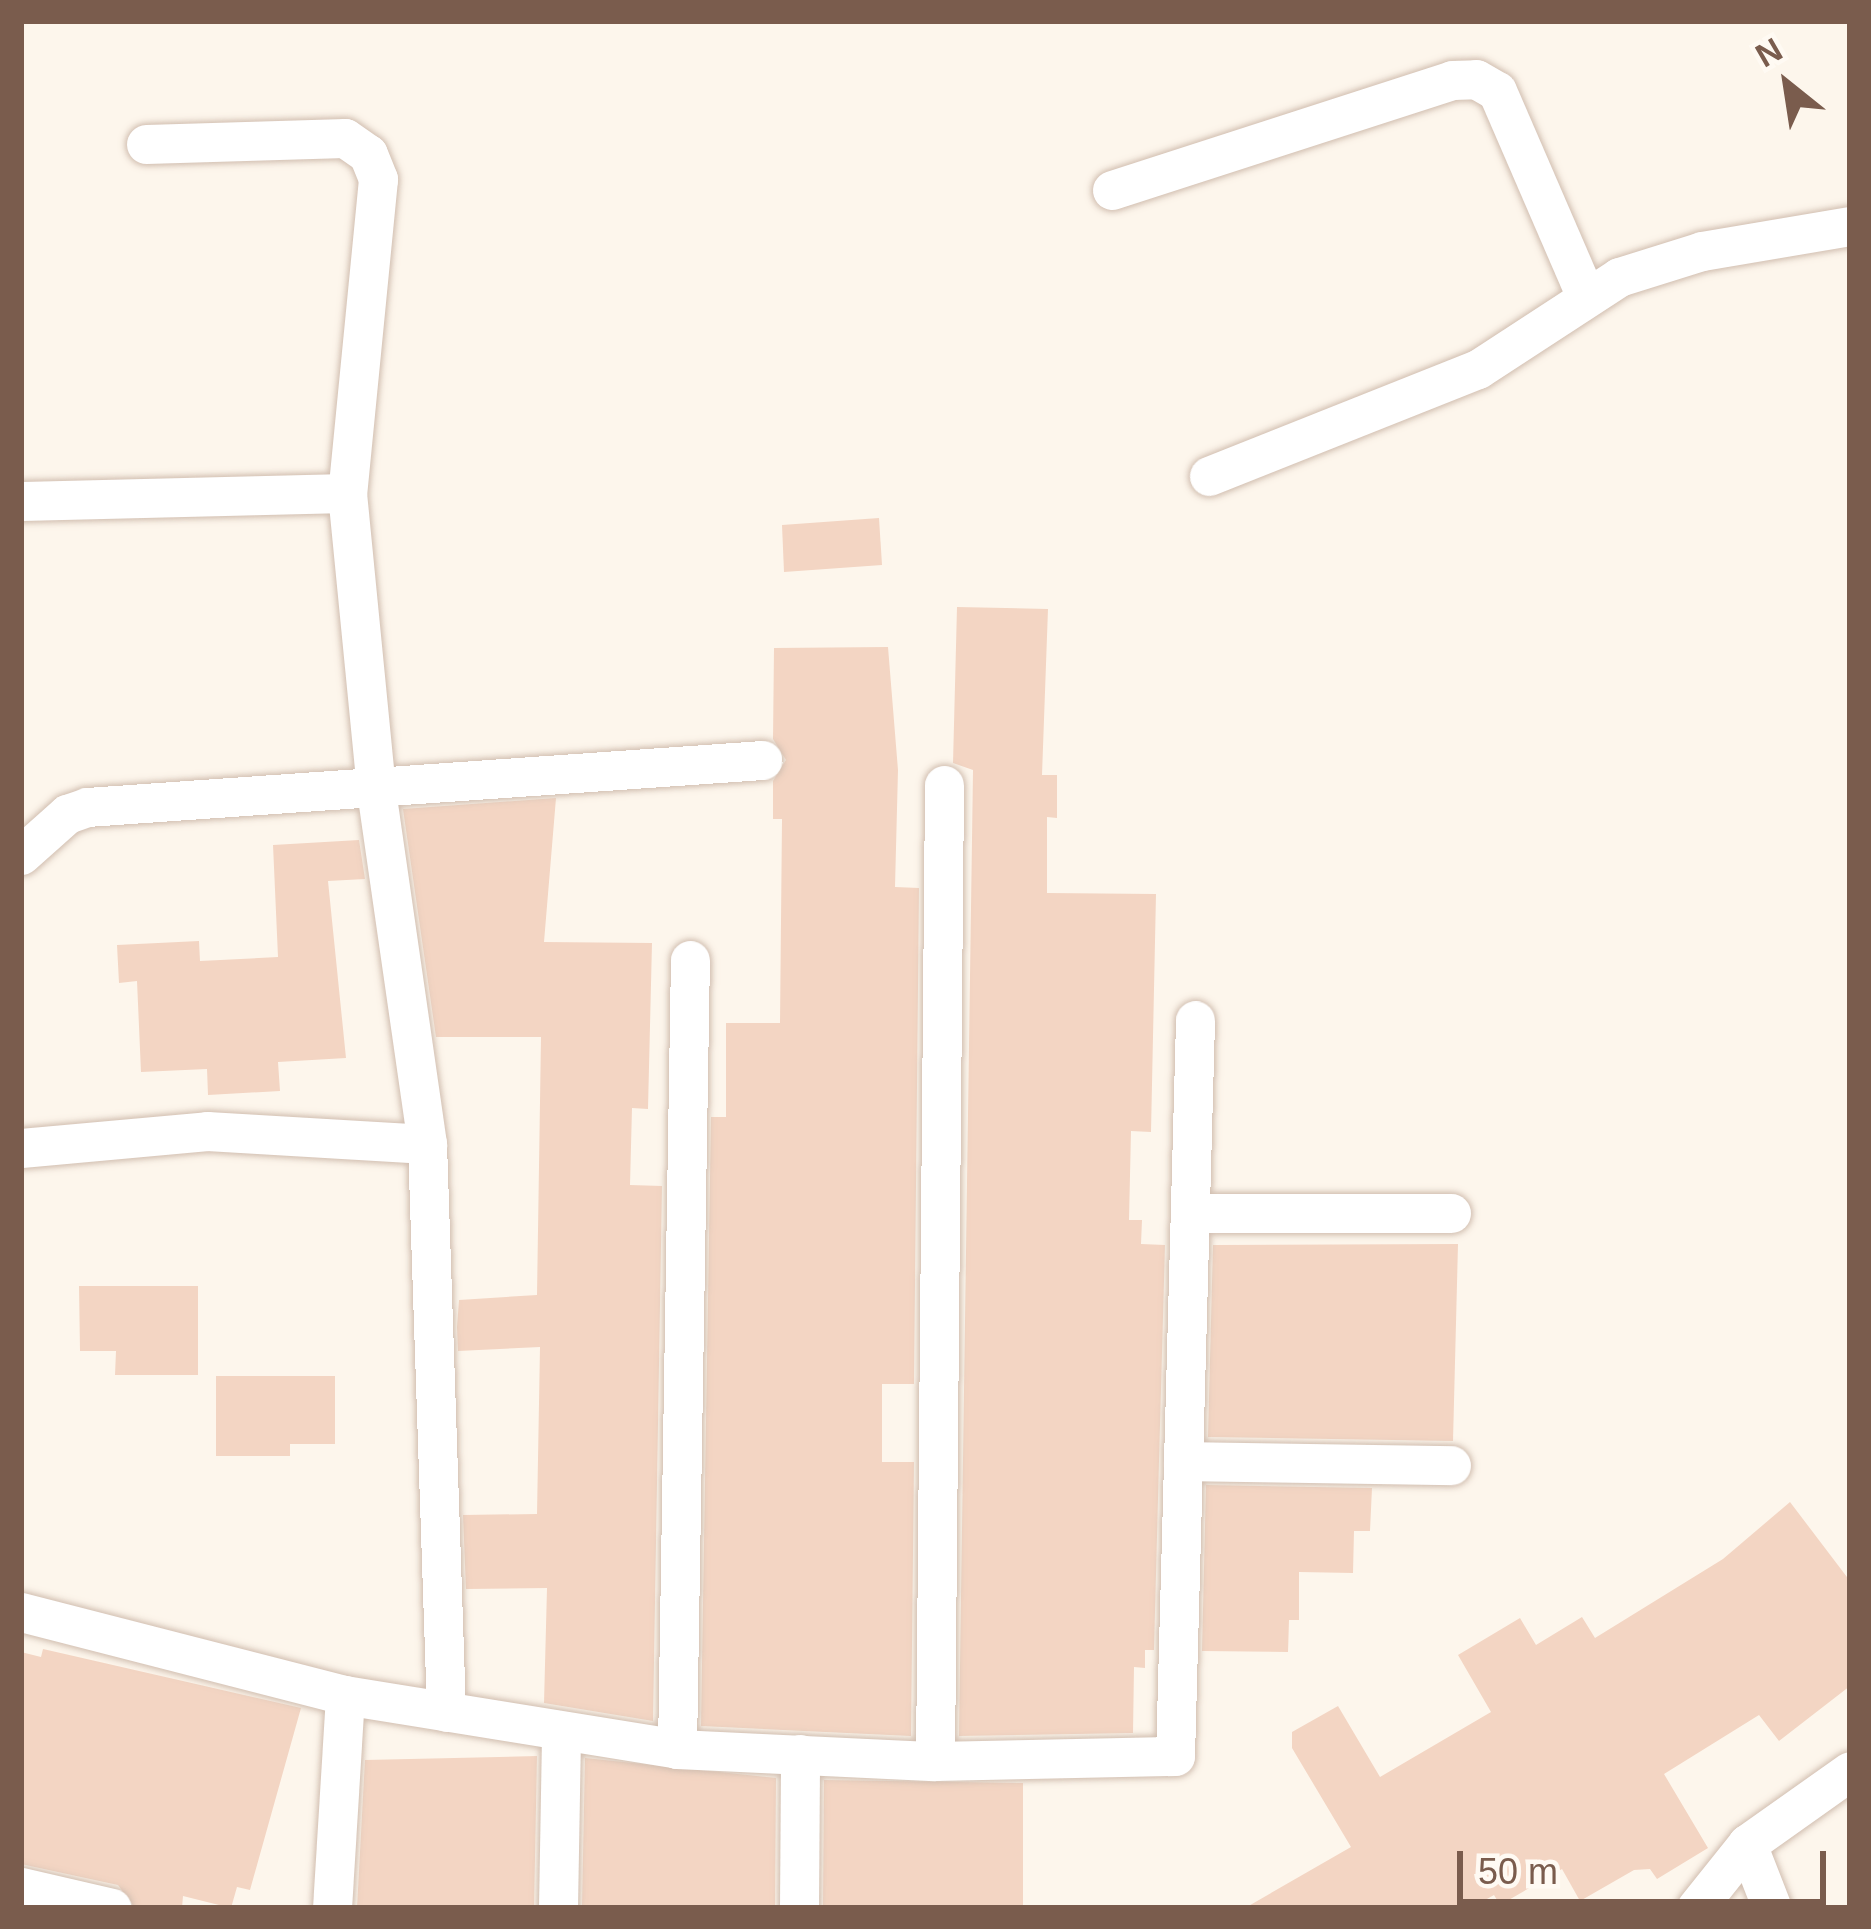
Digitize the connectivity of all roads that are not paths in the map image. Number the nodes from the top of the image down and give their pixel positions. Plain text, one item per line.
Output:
1 (146, 144) dead end
2 (1112, 190) dead end
3 (1850, 226) edge
4 (1586, 297) junction
5 (1209, 476) dead end
6 (347, 493) junction
7 (21, 500) edge
8 (762, 760) dead end
9 (944, 785) dead end
10 (376, 790) junction
11 (21, 855) edge
12 (690, 959) dead end
13 (1195, 1020) dead end
14 (427, 1144) junction
15 (21, 1148) edge
16 (1190, 1213) junction
17 (1451, 1213) dead end
18 (1183, 1461) junction
19 (1450, 1465) dead end
20 (21, 1612) edge
21 (345, 1695) junction
22 (446, 1712) junction
23 (561, 1732) junction
24 (677, 1749) junction
25 (800, 1754) junction
26 (935, 1761) junction
27 (1850, 1771) edge
28 (1747, 1844) junction
29 (21, 1887) edge
30 (112, 1908) edge
31 (332, 1908) edge
32 (558, 1908) edge
33 (799, 1908) edge
34 (1696, 1908) edge
35 (1772, 1908) edge

1 - 6 street
2 - 4 street
3 - 4 street
4 - 5 street
6 - 7 street
6 - 10 street
8 - 10 street
9 - 26 street
10 - 11 street
10 - 14 street
12 - 24 street
13 - 16 street
14 - 15 street
14 - 22 street
16 - 17 street
16 - 18 street
18 - 19 street
18 - 26 street
20 - 21 street
21 - 22 street
21 - 31 street
22 - 23 street
23 - 24 street
23 - 32 street
24 - 25 street
25 - 26 street
25 - 33 street
27 - 28 street
28 - 34 street
28 - 35 street
29 - 30 street

